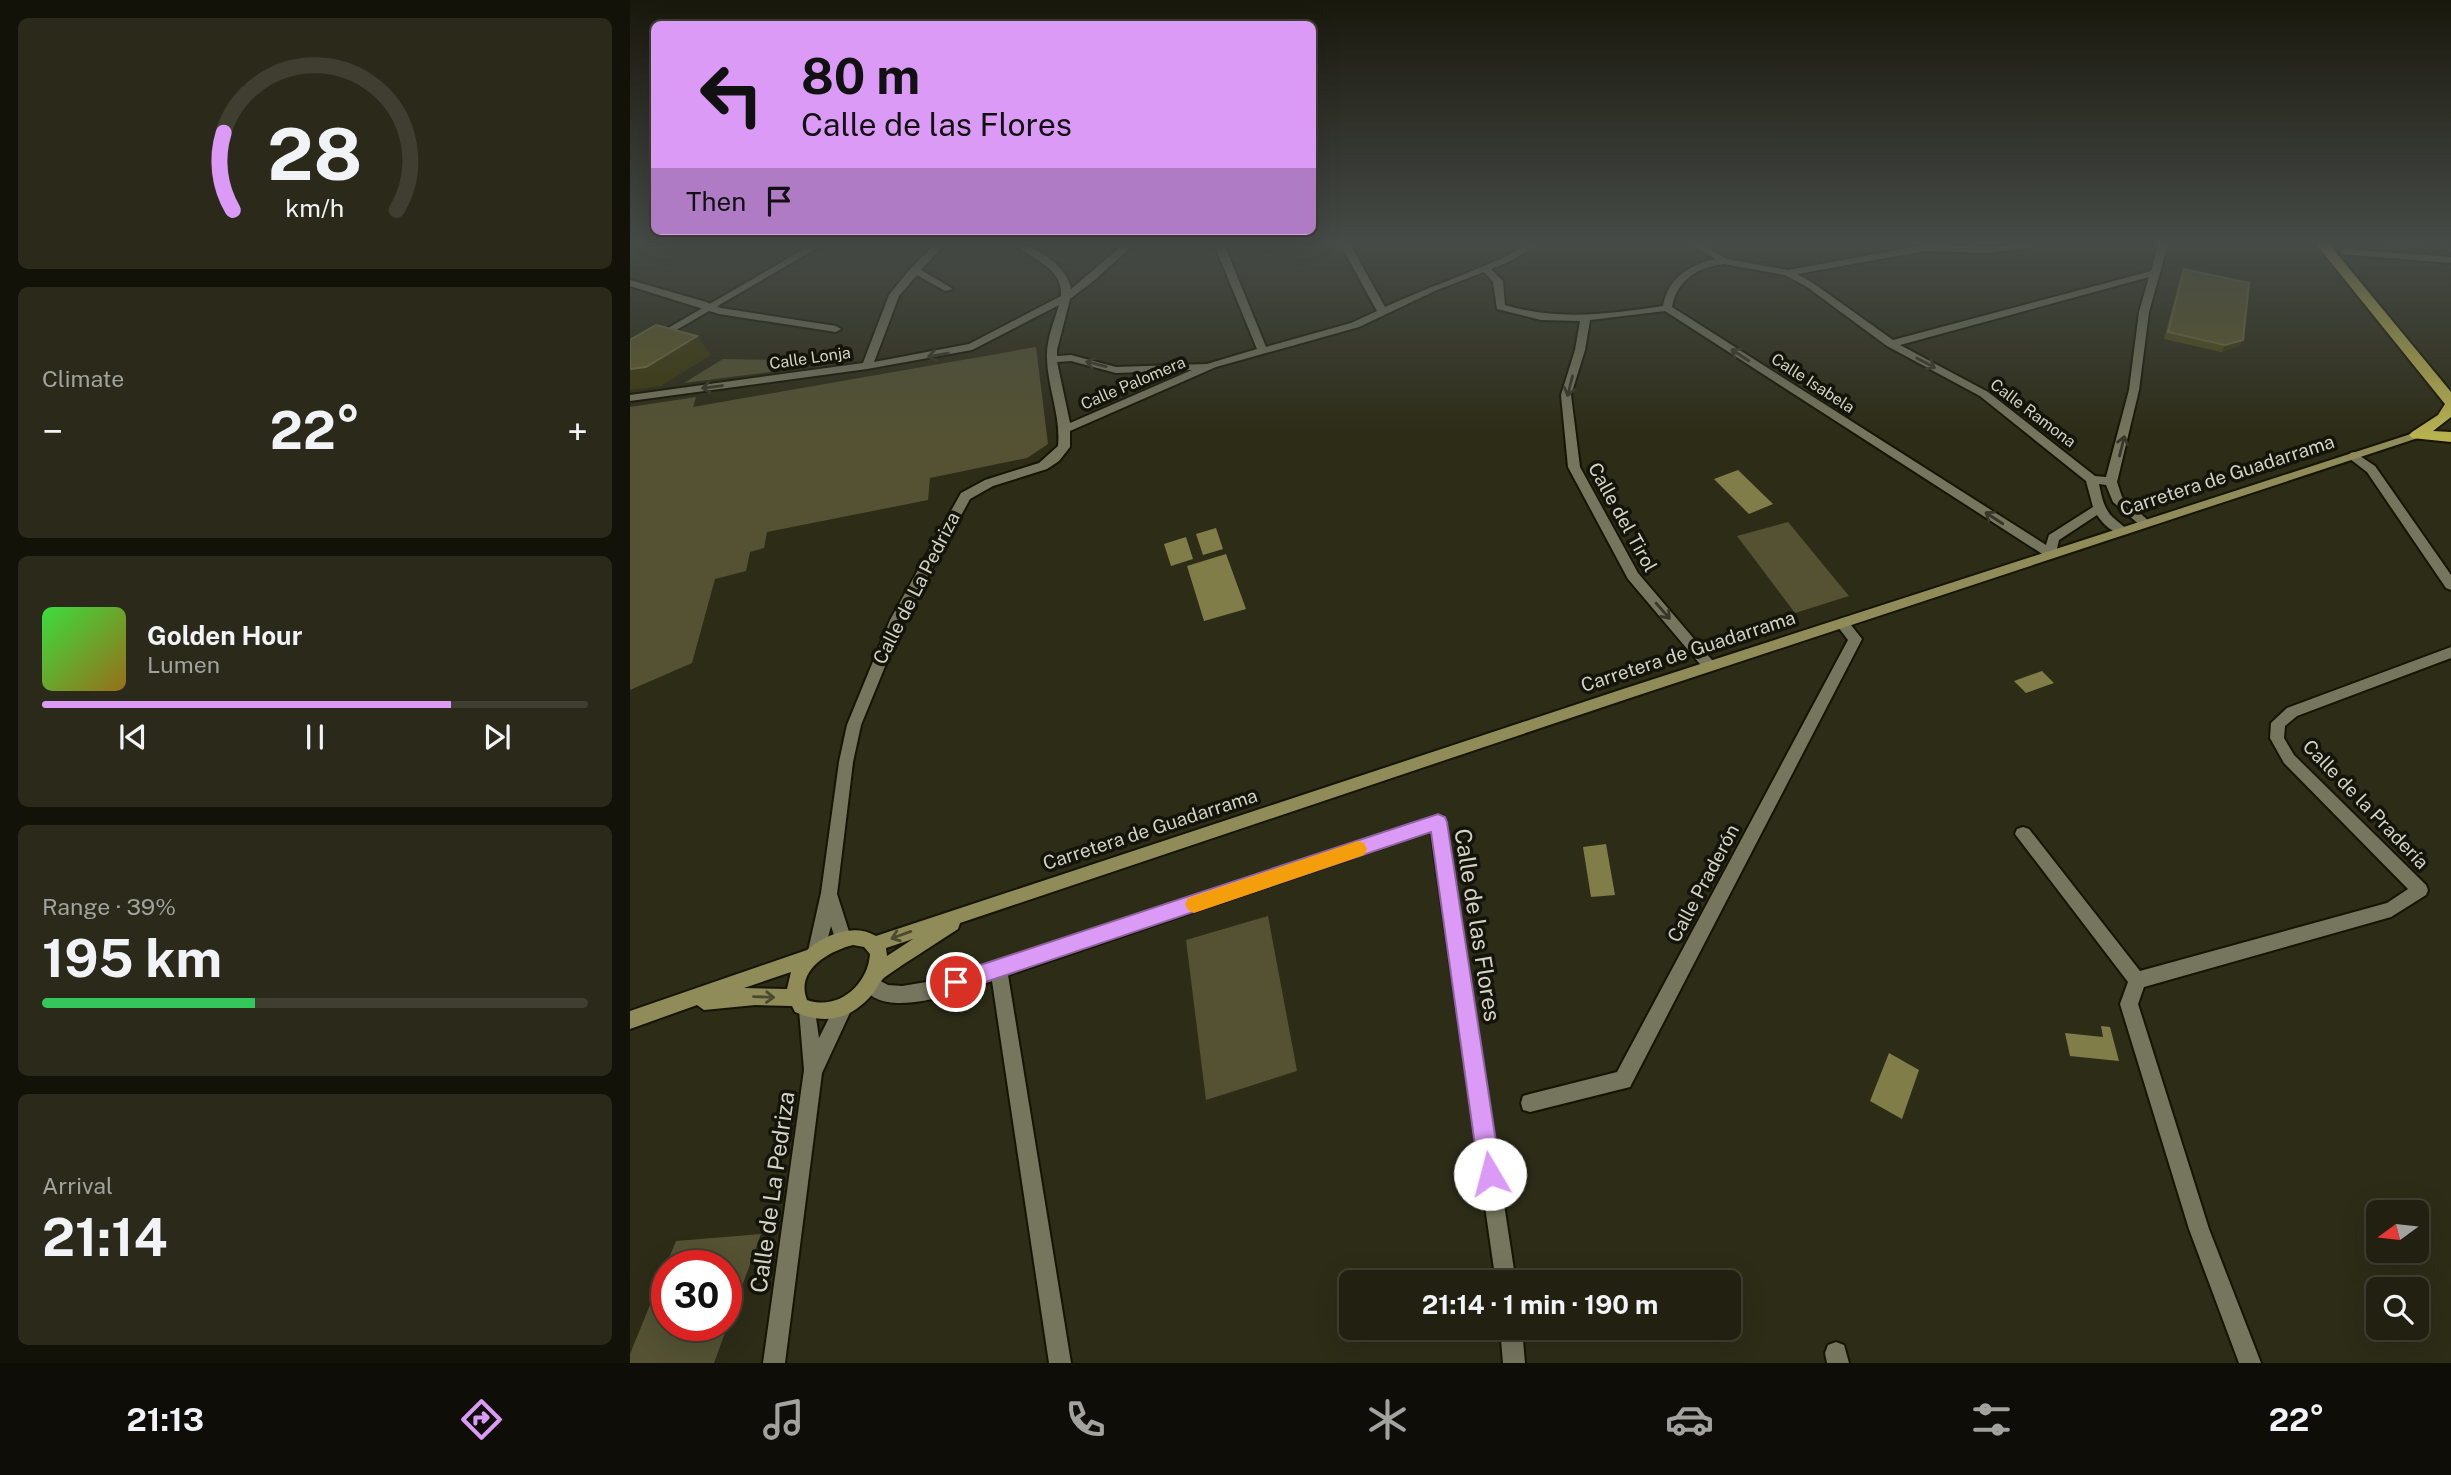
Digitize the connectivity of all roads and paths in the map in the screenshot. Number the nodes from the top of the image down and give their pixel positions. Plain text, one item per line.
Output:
1 (709, 308) edge
2 (711, 308) edge
3 (889, 308) edge
4 (1046, 308) edge
5 (1062, 308) edge
6 (1245, 308) edge
7 (1381, 308) edge
8 (1392, 308) edge
9 (1502, 308) edge
10 (1667, 308) joint
11 (1841, 308) edge
12 (2026, 308) edge
13 (2145, 308) edge
14 (2373, 308) edge
15 (2389, 308) edge
16 (1383, 312) junction
17 (1585, 319) junction
18 (836, 329) dead end
19 (1891, 344) junction
20 (1263, 351) junction
21 (630, 354) edge
22 (1052, 359) junction
23 (1212, 365) junction
24 (867, 366) junction
25 (2451, 383) edge
26 (630, 398) edge
27 (2451, 404) edge
28 (1065, 429) junction
29 (2417, 435) junction
30 (2451, 437) edge
31 (2354, 456) junction
32 (2092, 479) junction
33 (2111, 482) junction
34 (2098, 509) junction
35 (2145, 523) junction
36 (2123, 531) junction
37 (2051, 554) junction
38 (2451, 585) edge
39 (1842, 623) junction
40 (2451, 652) edge
41 (1710, 666) junction
42 (2023, 834) dead end
43 (829, 893) junction
44 (973, 910) junction
45 (843, 938) junction
46 (875, 944) junction
47 (814, 954) junction
48 (999, 970) junction
49 (874, 978) junction
50 (2137, 980) junction
51 (682, 1003) junction
52 (802, 1004) junction
53 (844, 1006) junction
54 (630, 1020) edge
55 (813, 1070) junction
56 (1530, 1103) dead end
57 (1504, 1270) edge
58 (1512, 1340) edge
59 (774, 1363) edge
60 (1060, 1363) edge
61 (1514, 1363) edge
62 (2250, 1363) edge

1 - 21 street
2 - 18 street
3 - 24 street
4 -> 24 street, Calle Lonja
5 - 22 street
6 - 20 street
7 - 16 street
8 - 16 street, Calle Palomera
9 - 17 street
10 - 17 street
37 -> 10 street, Calle Isabela
11 - 19 street, Calle Ramona
12 - 19 street
33 -> 13 street
14 - 27 highway
15 - 25 highway
16 - 20 street, Calle Palomera
17 -> 41 street, Calle del Tirol
19 -> 32 street, Calle Ramona
20 - 23 street, Calle Palomera
23 -> 22 street, Calle Palomera
22 - 28 street
23 - 28 street, Calle Palomera
24 -> 26 street, Calle Lonja
27 - 29 highway
28 - 43 street, Calle de La Pedriza
29 - 30 highway
29 - 31 main road, Carretera de Guadarrama
31 - 35 main road, Carretera de Guadarrama
31 - 38 street
32 - 33 street, Calle Ramona
32 - 34 street
33 - 35 street
34 - 36 street
34 - 37 street
35 - 36 main road, Carretera de Guadarrama
36 - 37 main road, Carretera de Guadarrama
37 - 39 main road, Carretera de Guadarrama
39 - 41 main road, Carretera de Guadarrama
39 - 56 street, Calle Praderón
40 - 50 street, Calle de la Pradería
41 - 44 main road, Carretera de Guadarrama
42 - 50 street
43 - 45 street, Calle de La Pedriza
43 - 47 street, Calle de La Pedriza
44 -> 46 main road, Carretera de Guadarrama
44 - 49 main road, Carretera de Guadarrama
45 - 46 main road
45 - 47 main road
46 - 49 main road
47 - 51 main road
47 - 52 main road
48 - 49 street, Calle de las Flores
48 - 57 street, Calle de las Flores
48 - 60 street
49 - 53 main road
50 - 62 street
51 -> 52 main road
51 - 54 main road
52 - 53 main road
52 - 55 street, Calle de La Pedriza
53 - 55 street, Calle de La Pedriza
55 - 59 street, Calle de La Pedriza
58 - 61 street

